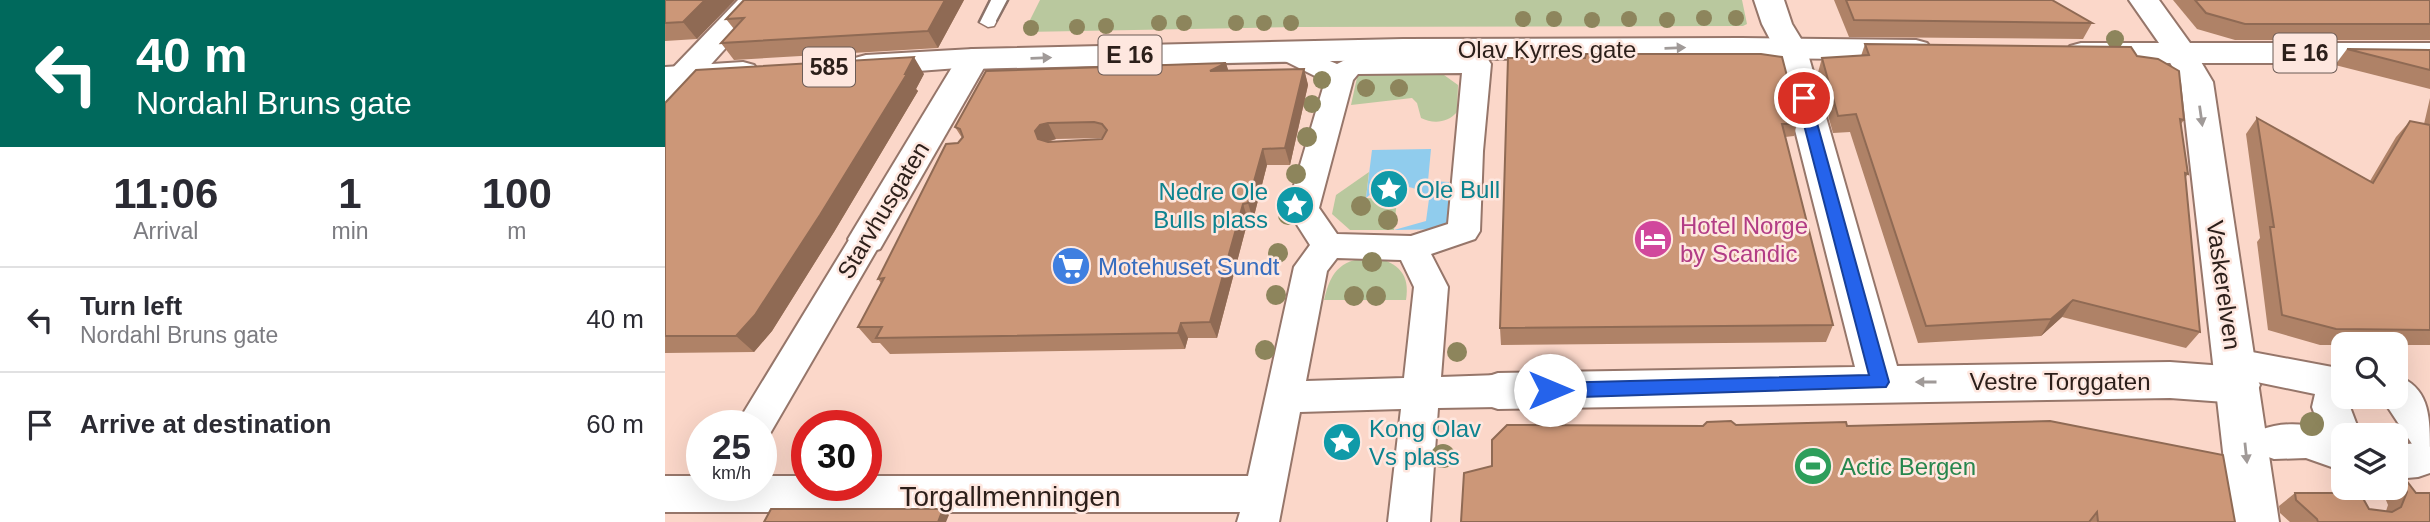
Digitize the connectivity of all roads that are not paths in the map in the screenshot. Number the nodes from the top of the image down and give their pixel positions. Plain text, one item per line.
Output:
1 (754, 0) edge
2 (999, 0) edge
3 (1769, 0) edge
4 (2144, 0) edge
5 (988, 22) dead end
6 (1790, 47) junction
7 (1509, 50) junction
8 (1947, 50) edge
9 (1287, 51) junction
10 (2048, 52) edge
11 (2180, 52) junction
12 (2430, 52) edge
13 (973, 59) junction
14 (1477, 64) junction
15 (843, 66) edge
16 (775, 70) edge
17 (678, 77) edge
18 (1340, 78) junction
19 (867, 239) joint
20 (1328, 246) junction
21 (1411, 248) junction
22 (2238, 375) junction
23 (1880, 382) junction
24 (2331, 383) edge
25 (1498, 391) joint
26 (1421, 393) junction
27 (2409, 396) edge
28 (1284, 397) junction
29 (764, 410) edge
30 (2274, 442) dead end
31 (2331, 448) edge
32 (2414, 452) edge
33 (665, 494) edge
34 (686, 497) edge
35 (777, 501) edge
36 (1261, 508) edge
37 (1409, 522) edge
38 (2255, 522) edge

1 - 17 main road
2 - 5 lane
3 - 6 main road
4 - 11 main road, Vaskerelven
7 -> 6 main road, Olav Kyrres gate / E 16
6 - 8 main road, Olav Kyrres gate / E 16
6 - 23 main road
7 - 9 main road, Olav Kyrres gate / E 16
7 - 14 street
13 -> 9 main road, Olav Kyrres gate / E 16
9 - 18 street
10 - 11 main road, E 16
11 - 12 main road, E 16
11 -> 22 main road, Vaskerelven
13 - 15 main road, Olav Kyrres gate / 585
13 - 19 main road, Starvhusgaten
14 - 18 street
14 - 21 street
16 - 17 main road, 585
18 - 20 street
19 - 29 street, Starvhusgaten
20 - 21 street
20 - 28 street
21 - 26 street
22 -> 23 main road, Vestre Torggaten
22 - 24 street
22 -> 38 main road, Vaskerelven
23 - 25 main road, Vestre Torggaten
25 - 26 street
26 - 28 street
26 - 37 street
27 - 32 main road
28 - 36 street
30 - 31 street
33 - 34 street, Torgallmenningen
35 - 36 street, Torgallmenningen

